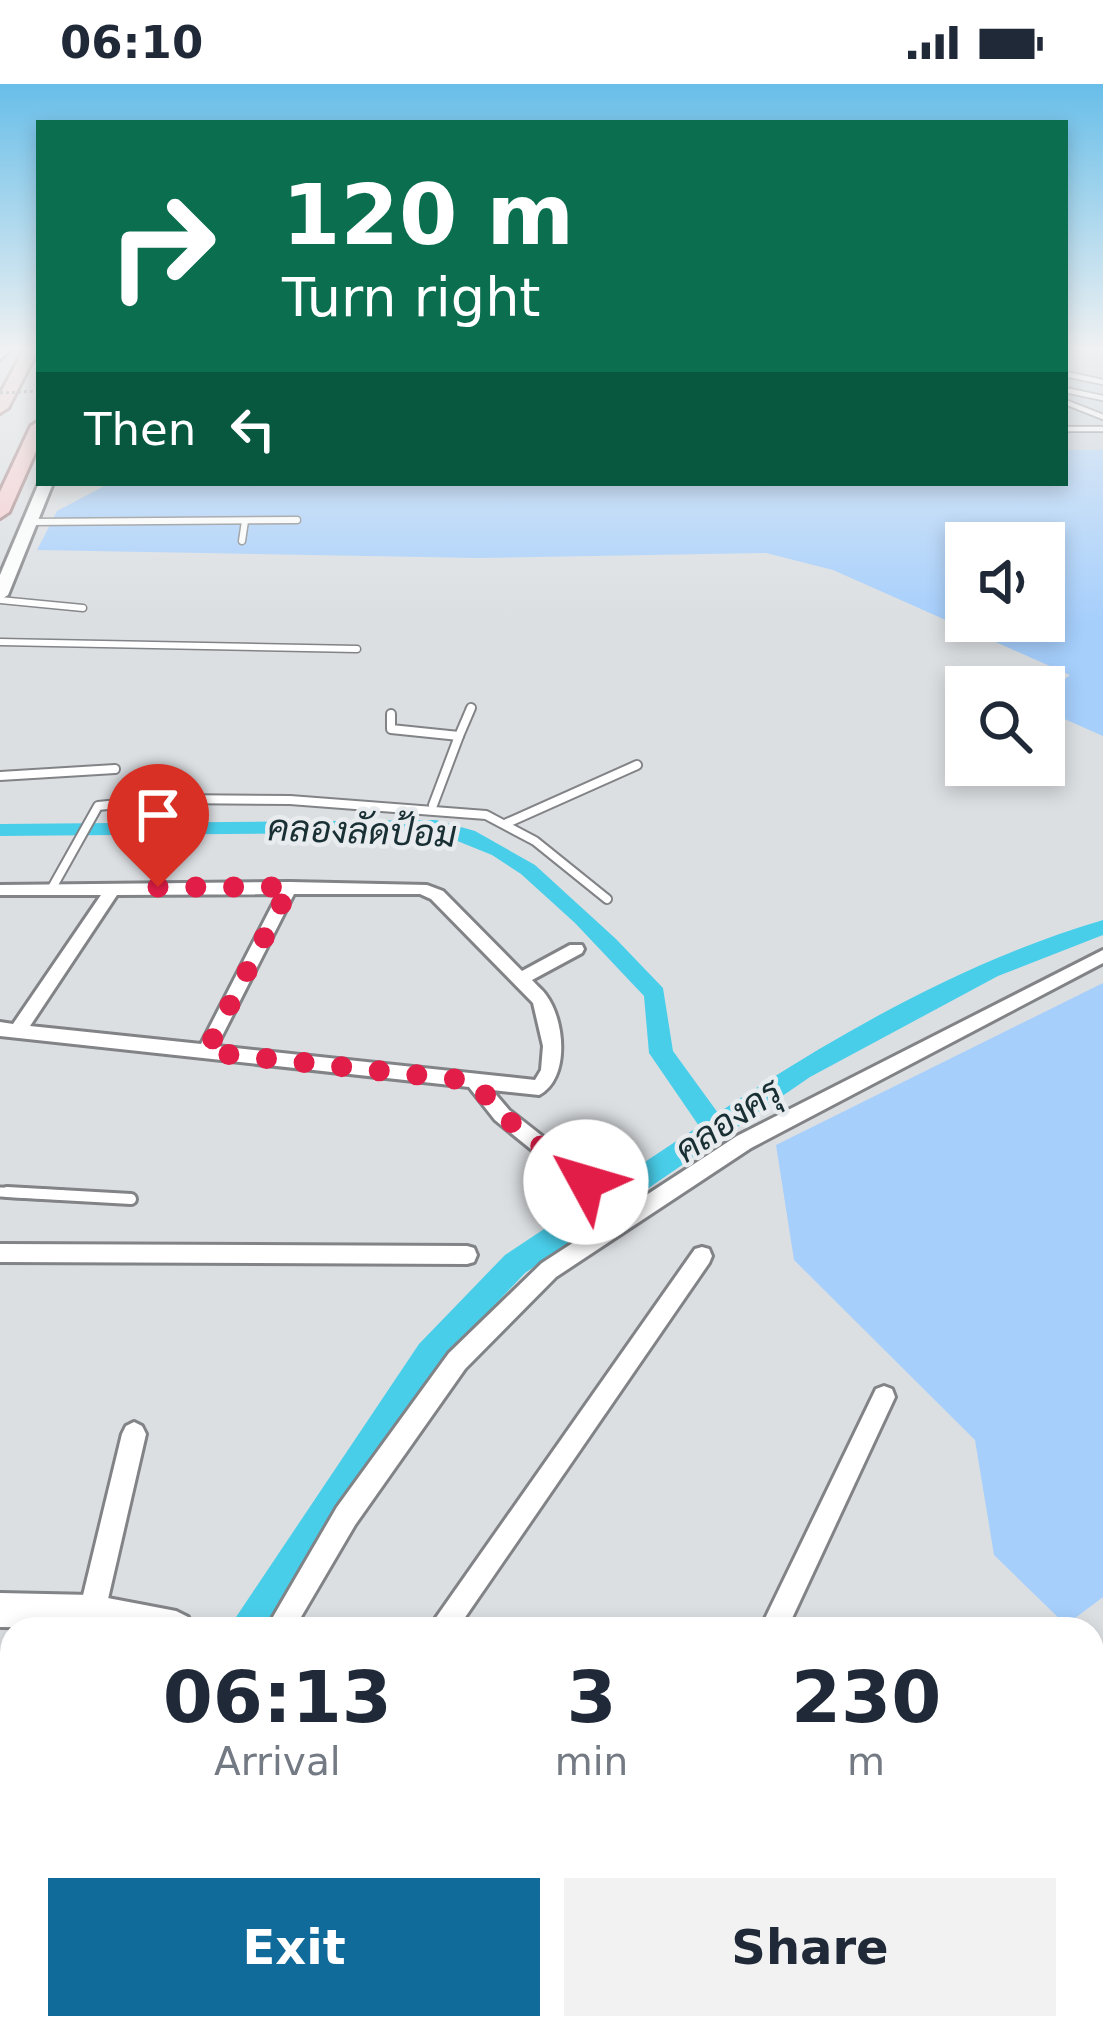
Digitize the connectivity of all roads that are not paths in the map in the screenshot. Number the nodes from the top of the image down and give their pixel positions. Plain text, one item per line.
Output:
1 (33, 439) edge
2 (45, 486) edge
3 (0, 512) edge
4 (297, 520) dead end
5 (245, 521) junction
6 (30, 522) junction
7 (242, 541) dead end
8 (0, 597) edge
9 (83, 608) dead end
10 (0, 642) edge
11 (356, 649) dead end
12 (471, 708) dead end
13 (391, 714) dead end
14 (459, 736) junction
15 (637, 765) dead end
16 (116, 769) dead end
17 (0, 776) edge
18 (433, 806) junction
19 (507, 824) junction
20 (113, 887) junction
21 (290, 887) junction
22 (52, 888) junction
23 (0, 890) edge
24 (608, 899) dead end
25 (576, 949) dead end
26 (1103, 956) edge
27 (520, 979) junction
28 (8, 1030) edge
29 (206, 1052) junction
30 (474, 1081) junction
31 (586, 1182) dead end
32 (0, 1192) edge
33 (131, 1199) dead end
34 (0, 1253) edge
35 (467, 1255) dead end
36 (702, 1256) dead end
37 (884, 1397) dead end
38 (134, 1434) dead end
39 (0, 1610) edge
40 (92, 1612) junction
41 (117, 1617) edge
42 (286, 1617) edge
43 (449, 1617) edge
44 (778, 1617) edge

1 - 3 highway
2 - 6 main road
4 - 5 lane
5 - 6 lane
5 - 7 lane
6 - 8 main road
8 - 9 lane
10 - 11 lane
12 - 14 lane
13 - 14 lane
14 - 18 lane
15 - 19 lane
16 - 17 lane
18 - 19 lane
18 - 22 lane
19 - 24 lane
20 - 21 street
20 - 22 street
20 - 28 street
21 - 27 street
21 - 29 street
22 - 23 street
25 - 27 street
26 - 42 street
27 - 30 street
28 - 29 street
29 - 30 street
30 - 31 street
32 - 33 lane
34 - 35 street
36 - 43 street
37 - 44 street
38 - 40 street
39 - 40 street
40 - 41 street

